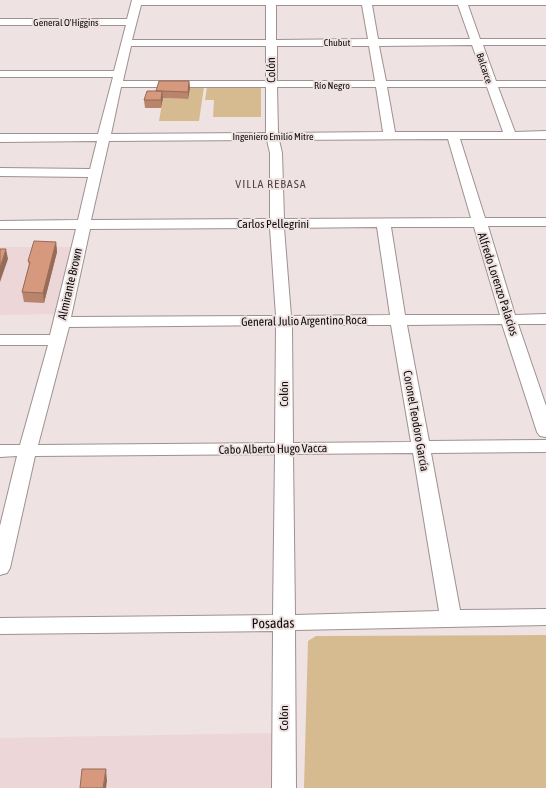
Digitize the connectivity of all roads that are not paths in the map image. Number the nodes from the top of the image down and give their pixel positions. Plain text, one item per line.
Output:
1 (137, 1) edge
2 (271, 1) edge
3 (366, 1) edge
4 (461, 1) edge
5 (546, 2) edge
6 (0, 22) edge
7 (132, 22) junction
8 (270, 42) junction
9 (374, 42) junction
10 (477, 42) junction
11 (546, 42) edge
12 (127, 43) junction
13 (0, 74) edge
14 (119, 79) junction
15 (490, 84) junction
16 (546, 84) edge
17 (271, 85) junction
18 (381, 85) junction
19 (272, 135) junction
20 (453, 135) junction
21 (510, 135) junction
22 (546, 135) edge
23 (390, 136) junction
24 (104, 137) junction
25 (0, 138) edge
26 (0, 172) edge
27 (95, 173) junction
28 (478, 222) junction
29 (546, 222) edge
30 (383, 223) junction
31 (277, 224) junction
32 (0, 225) edge
33 (83, 225) junction
34 (546, 319) edge
35 (398, 320) junction
36 (509, 320) junction
37 (284, 321) junction
38 (62, 322) junction
39 (0, 340) edge
40 (57, 340) junction
41 (546, 432) edge
42 (546, 446) edge
43 (421, 447) junction
44 (284, 449) junction
45 (0, 451) edge
46 (27, 451) junction
47 (0, 568) edge
48 (546, 617) edge
49 (451, 618) junction
50 (283, 623) junction
51 (0, 626) edge
52 (284, 788) edge

1 - 2 street
1 - 7 street, Almirante Brown
2 - 3 street
2 - 8 street, Colón
3 - 4 street
3 - 9 street
4 - 5 street
4 - 10 street, Balcarce
6 - 7 street, General O'Higgins
7 - 12 street, Almirante Brown
8 - 9 street, Chubut
8 - 12 street, Chubut
8 - 17 street, Colón
9 - 10 street, Chubut
9 - 18 street
10 - 11 street, Chubut
10 - 15 street, Balcarce
12 - 14 street, Almirante Brown
13 - 14 street, Río Negro
14 - 17 street, Río Negro
14 - 24 street, Almirante Brown
15 - 16 street, Río Negro
15 - 18 street, Río Negro
15 - 21 street, Balcarce
17 - 18 street, Río Negro
17 - 19 street, Colón
18 - 23 street
19 - 23 street, Ingeniero Emilio Mitre
19 - 24 street, Ingeniero Emilio Mitre
19 - 31 street, Colón
20 - 21 street, Ingeniero Emilio Mitre
20 - 23 street, Ingeniero Emilio Mitre
20 - 28 street, Alfredo Lorenzo Palacios
21 - 22 street, Ingeniero Emilio Mitre
24 - 25 street, Ingeniero Emilio Mitre
24 - 27 street, Almirante Brown
26 - 27 street
27 - 33 street, Almirante Brown
28 - 29 street, Carlos Pellegrini
28 - 30 street, Carlos Pellegrini
28 - 36 street, Alfredo Lorenzo Palacios
30 - 31 street, Carlos Pellegrini
30 - 35 street, Coronel Teodoro García
31 - 33 street, Carlos Pellegrini
31 - 37 street, Colón
32 - 33 street, Carlos Pellegrini
33 - 38 street, Almirante Brown
34 - 36 street, General Julio Argentino Roca
35 - 36 street, General Julio Argentino Roca
35 - 37 street, General Julio Argentino Roca
35 - 43 street, Coronel Teodoro García
36 - 41 street, Alfredo Lorenzo Palacios
37 - 38 street, General Julio Argentino Roca
37 - 44 street, Colón
38 - 40 street, Almirante Brown
39 - 40 street
40 - 46 street, Almirante Brown
42 - 43 street, Cabo Alberto Hugo Vacca
43 - 44 street, Cabo Alberto Hugo Vacca
43 - 49 street, Coronel Teodoro García
44 - 46 street, Cabo Alberto Hugo Vacca
44 - 50 street, Colón
45 - 46 street, Cabo Alberto Hugo Vacca
46 - 47 street, Almirante Brown
48 - 49 street, Posadas
49 - 50 street, Posadas
50 - 51 street, Posadas
50 - 52 street, Colón

